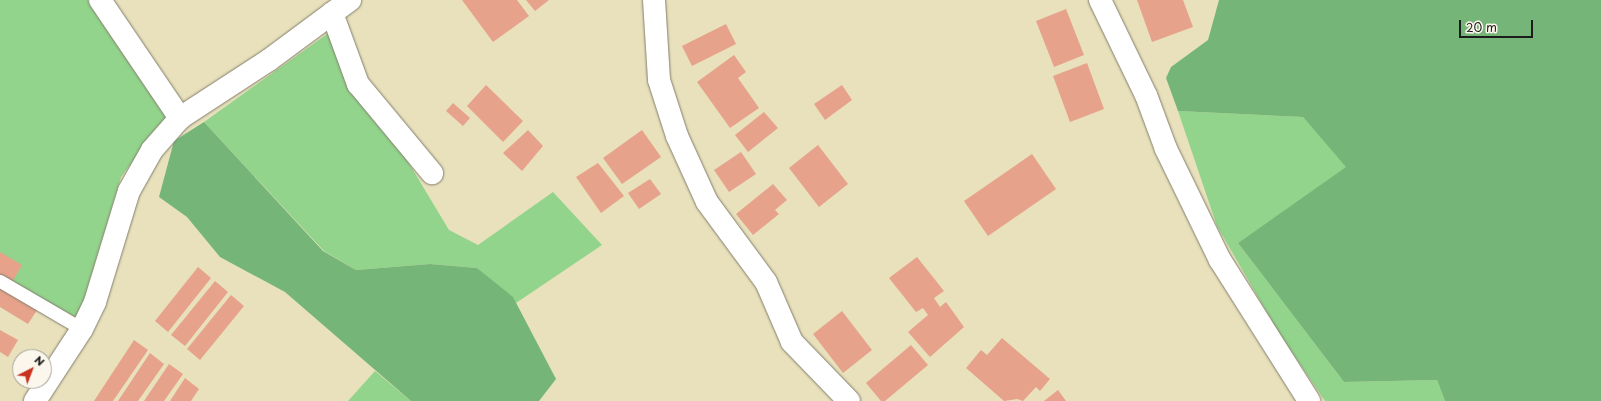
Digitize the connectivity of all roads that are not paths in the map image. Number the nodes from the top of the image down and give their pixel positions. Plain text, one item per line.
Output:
1 (100, 0) edge
2 (350, 0) edge
3 (654, 0) edge
4 (1100, 0) edge
5 (332, 14) junction
6 (180, 118) junction
7 (432, 173) dead end
8 (0, 281) edge
9 (82, 329) junction
10 (846, 400) edge
11 (35, 401) edge
12 (1309, 401) edge

1 - 6 street
2 - 5 street
3 - 10 street
4 - 12 street
5 - 6 street
5 - 7 street
6 - 9 street
8 - 9 lane
9 - 11 street

